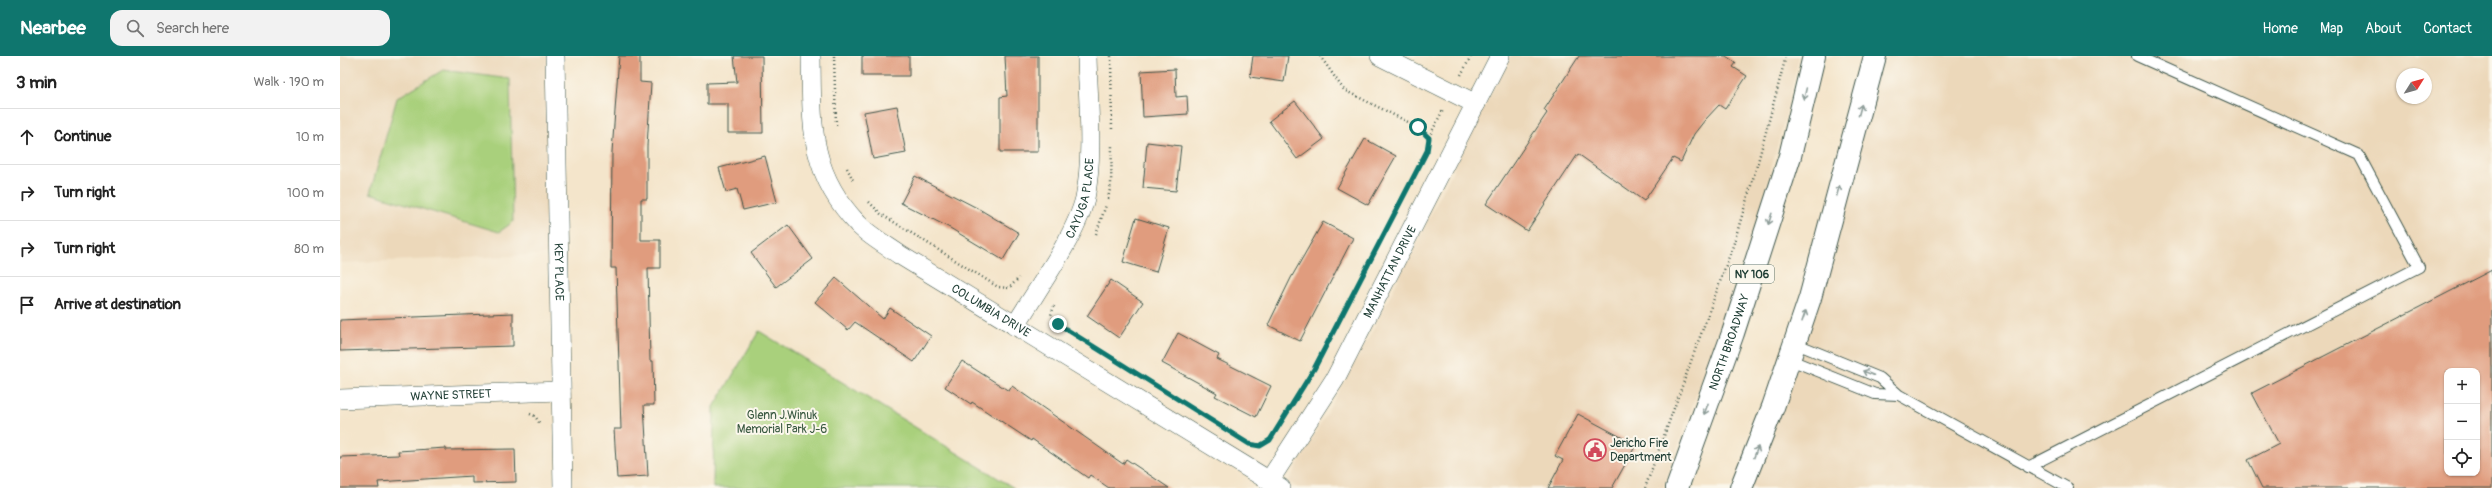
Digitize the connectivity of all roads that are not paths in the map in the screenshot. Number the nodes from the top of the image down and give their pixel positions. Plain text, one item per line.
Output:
1 (555, 56) edge
2 (811, 56) edge
3 (1087, 56) edge
4 (1380, 56) edge
5 (1500, 56) edge
6 (1814, 56) edge
7 (1875, 56) edge
8 (2137, 56) edge
9 (1476, 104) junction
10 (1015, 326) junction
11 (1791, 351) junction
12 (561, 390) junction
13 (1899, 395) junction
14 (340, 399) edge
15 (2028, 466) junction
16 (1275, 485) edge
17 (563, 488) edge
18 (1678, 488) edge
19 (1741, 488) edge
20 (2068, 488) edge

1 - 12 street, KEY PLACE
2 - 10 street, COLUMBIA DRIVE
3 - 10 street, CAYUGA PLACE
4 - 9 street
5 - 9 street, MANHATTAN DRIVE
6 -> 18 main road, NORTH BROADWAY / NY 106
11 -> 7 main road
8 - 15 lane
9 - 16 street, MANHATTAN DRIVE
10 - 16 street, COLUMBIA DRIVE
11 - 13 lane
13 -> 11 lane
19 -> 11 main road
12 - 14 street, WAYNE STREET
12 - 17 street, KEY PLACE
13 - 15 lane
15 - 20 lane

